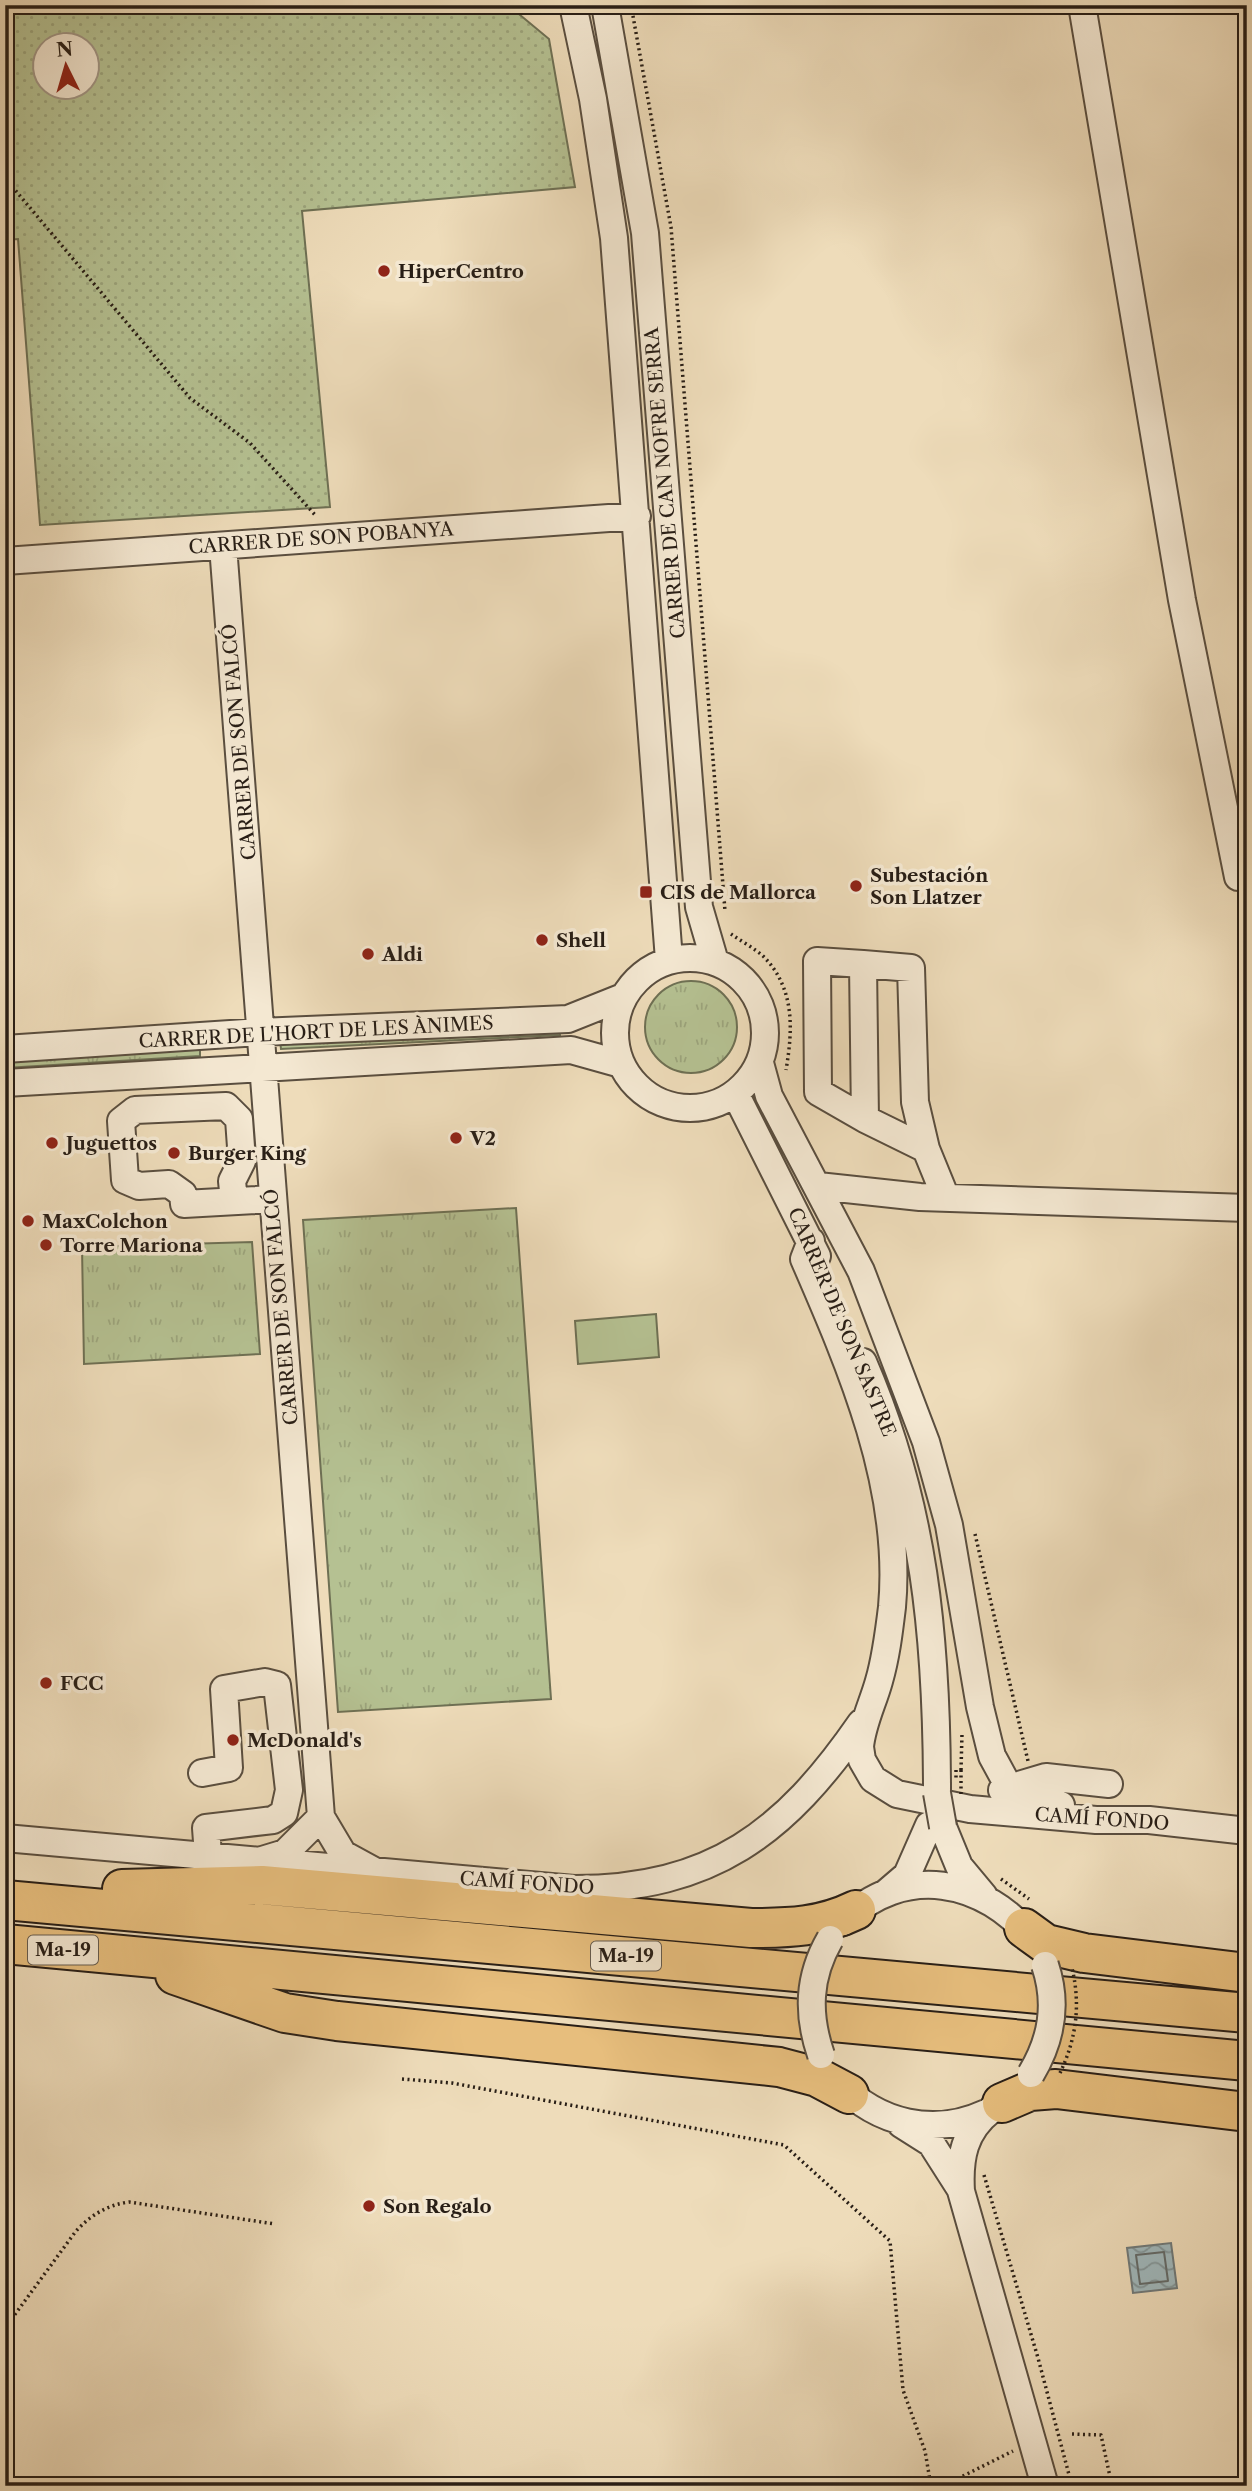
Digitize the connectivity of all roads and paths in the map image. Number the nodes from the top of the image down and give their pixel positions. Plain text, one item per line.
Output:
1 (573, 5) edge
2 (606, 5) edge
3 (631, 5) edge
4 (1082, 5) edge
5 (5, 178) edge
6 (637, 516) junction
7 (336, 538) junction
8 (223, 546) junction
9 (5, 561) edge
10 (1238, 877) dead end
11 (726, 918) dead end
12 (727, 932) dead end
13 (669, 960) junction
14 (715, 962) junction
15 (863, 964) junction
16 (624, 997) junction
17 (259, 1032) junction
18 (5, 1049) edge
19 (760, 1063) junction
20 (621, 1064) junction
21 (261, 1067) junction
22 (785, 1079) dead end
23 (5, 1083) edge
24 (736, 1095) junction
25 (865, 1119) junction
26 (926, 1149) junction
27 (818, 1186) junction
28 (946, 1198) junction
29 (272, 1199) junction
30 (234, 1201) junction
31 (1247, 1208) edge
32 (811, 1241) junction
33 (965, 1617) junction
34 (868, 1713) junction
35 (956, 1732) dead end
36 (992, 1756) junction
37 (202, 1773) dead end
38 (936, 1782) junction
39 (1022, 1782) junction
40 (1109, 1784) dead end
41 (968, 1797) junction
42 (321, 1817) junction
43 (1149, 1820) junction
44 (936, 1826) junction
45 (1247, 1831) edge
46 (5, 1838) edge
47 (208, 1855) junction
48 (257, 1860) junction
49 (376, 1872) junction
50 (5, 1892) edge
51 (986, 1897) junction
52 (5, 1900) edge
53 (871, 1902) junction
54 (1024, 1928) junction
55 (5, 1944) edge
56 (120, 1956) junction
57 (1247, 1973) edge
58 (1247, 2014) edge
59 (1247, 2061) edge
60 (402, 2079) dead end
61 (1046, 2079) junction
62 (849, 2094) junction
63 (997, 2106) junction
64 (1247, 2112) edge
65 (897, 2121) junction
66 (984, 2166) dead end
67 (970, 2183) junction
68 (275, 2224) dead end
69 (5, 2328) edge
70 (1072, 2434) dead end
71 (1013, 2451) dead end
72 (931, 2486) edge
73 (943, 2486) edge
74 (1045, 2486) edge
75 (1065, 2486) edge
76 (1072, 2486) edge
77 (1112, 2486) edge

1 - 6 street, CARRER DE CAN NOFRE SERRA
2 - 14 street, CARRER DE CAN NOFRE SERRA
3 - 11 path
4 - 10 street
5 - 7 path
6 - 7 street, CARRER DE SON POBANYA
6 - 13 street, CARRER DE CAN NOFRE SERRA
7 - 8 street, CARRER DE SON POBANYA
8 - 9 street, CARRER DE SON POBANYA
8 - 17 street, CARRER DE SON FALCÓ
12 - 22 path
13 - 14 street
13 - 16 street
14 - 19 street
15 - 25 street
15 - 25 street
15 - 26 street
16 - 17 street, CARRER DE L'HORT DE LES ÀNIMES
16 - 20 street
17 - 18 street, CARRER DE L'HORT DE LES ÀNIMES
17 - 21 street, CARRER DE SON FALCÓ
19 - 24 street
19 - 27 street
20 - 21 street, CARRER DE L'HORT DE LES ÀNIMES
20 - 24 street
21 - 23 street, CARRER DE L'HORT DE LES ÀNIMES
21 - 29 street, CARRER DE SON FALCÓ
24 - 32 street, CARRER DE SON SASTRE
25 - 26 street
26 - 28 street
27 - 28 street
27 - 33 street
28 - 31 street
29 - 30 street
29 - 42 street, CARRER DE SON FALCÓ
30 - 30 street
32 - 34 street
32 - 38 street, CARRER DE SON SASTRE
33 - 36 street
33 - 39 street
34 - 38 street, CAMÍ FONDO
34 - 49 street, CAMÍ FONDO
35 - 38 path
36 - 39 street
36 - 41 street
37 - 47 street
38 - 41 street
38 - 43 street, CAMÍ FONDO
38 - 44 street, CARRER DE SON SASTRE
39 - 40 street
39 - 41 street
39 - 43 street
42 - 48 street
42 - 49 street
43 - 45 street, CAMÍ FONDO
44 - 51 street
44 - 53 street, CARRER DE SON SASTRE
46 - 47 street, CAMÍ FONDO
47 - 48 street, CAMÍ FONDO
48 - 49 street, CAMÍ FONDO
50 - 53 highway
51 - 53 street
51 - 54 street
52 - 58 highway, Ma-19
53 - 62 street, bridge
54 - 57 highway
54 - 61 street, bridge
55 - 56 highway, Ma-19
56 - 59 highway, Ma-19
56 - 62 highway
60 - 72 path
61 - 63 highway
61 - 64 highway
62 - 65 street
63 - 65 street
63 - 67 street
65 - 67 street
66 - 76 path
67 - 74 street
67 - 75 path
68 - 69 path
70 - 77 path
71 - 73 path

